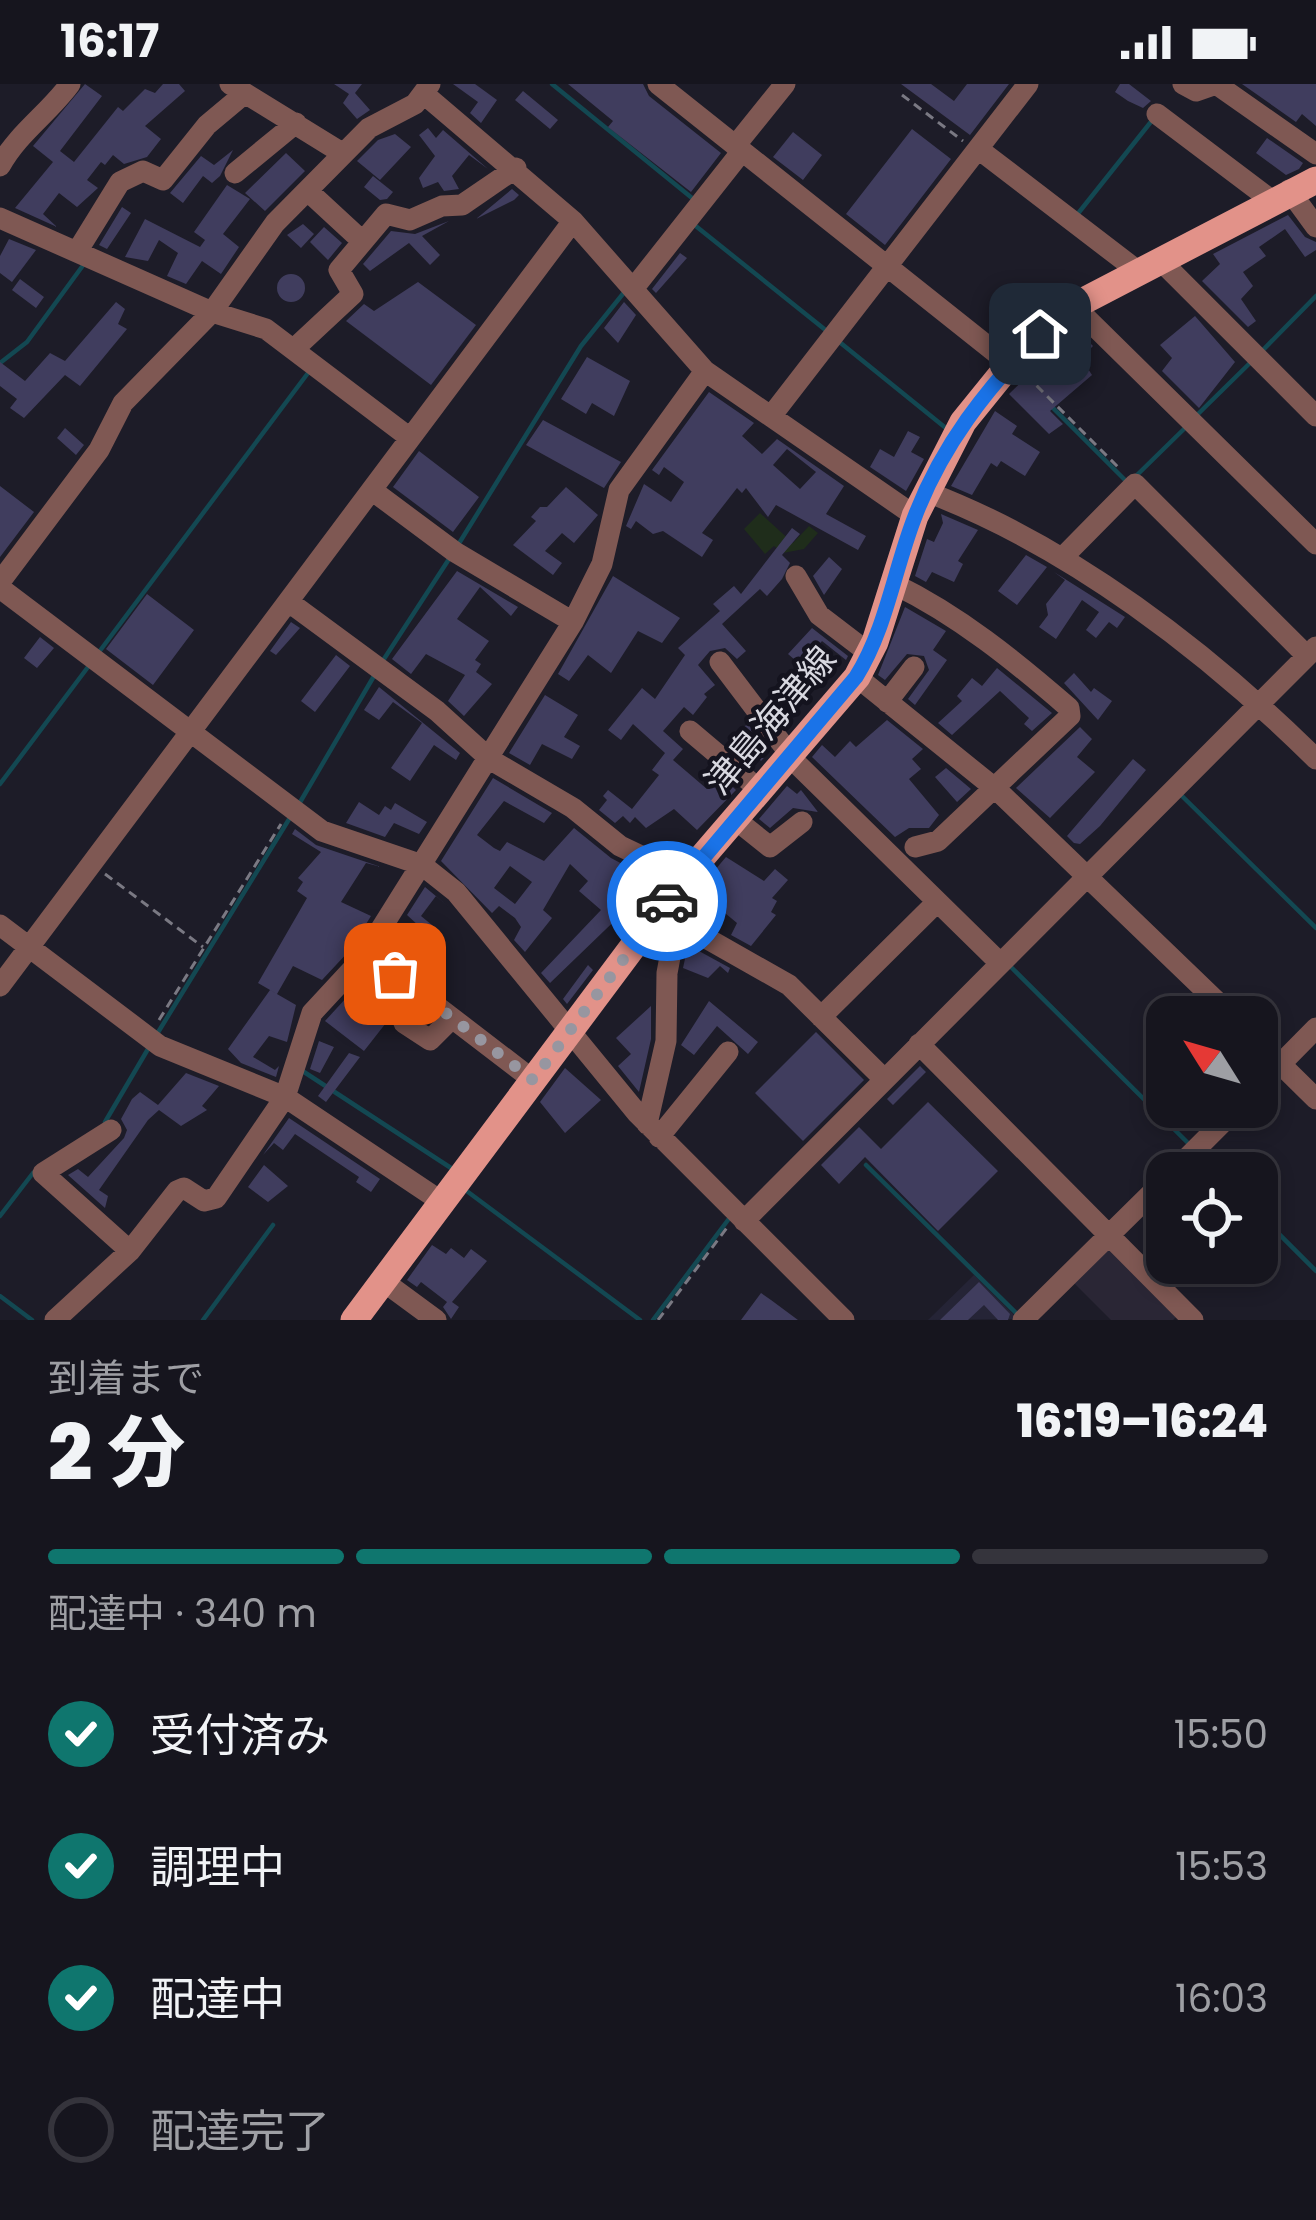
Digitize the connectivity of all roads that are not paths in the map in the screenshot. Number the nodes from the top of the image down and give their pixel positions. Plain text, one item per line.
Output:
1 (70, 84) edge
2 (658, 84) edge
3 (785, 84) edge
4 (1028, 84) edge
5 (1183, 84) edge
6 (1216, 84) edge
7 (237, 89) edge
8 (427, 89) edge
9 (1157, 114) dead end
10 (296, 123) junction
11 (739, 148) junction
12 (980, 152) junction
13 (342, 153) junction
14 (1316, 154) edge
15 (1, 160) edge
16 (516, 168) junction
17 (236, 172) dead end
18 (1316, 180) edge
19 (309, 192) junction
20 (1280, 195) junction
21 (0, 218) edge
22 (573, 221) junction
23 (1316, 227) edge
24 (361, 240) junction
25 (78, 250) junction
26 (1149, 266) junction
27 (889, 268) junction
28 (633, 289) junction
29 (1074, 306) junction
30 (212, 312) junction
31 (294, 350) junction
32 (1012, 363) junction
33 (705, 371) junction
34 (772, 415) junction
35 (1316, 416) edge
36 (410, 439) junction
37 (373, 491) junction
38 (921, 504) junction
39 (1316, 544) edge
40 (1063, 557) junction
41 (796, 576) dead end
42 (894, 584) junction
43 (0, 585) edge
44 (289, 602) junction
45 (573, 622) junction
46 (1311, 651) edge
47 (720, 662) dead end
48 (864, 666) junction
49 (914, 668) dead end
50 (887, 702) junction
51 (1260, 703) junction
52 (191, 731) junction
53 (690, 731) dead end
54 (791, 758) junction
55 (1316, 759) edge
56 (490, 760) junction
57 (997, 790) junction
58 (761, 791) junction
59 (735, 819) junction
60 (802, 822) dead end
61 (915, 847) dead end
62 (422, 866) junction
63 (1088, 875) junction
64 (685, 877) junction
65 (937, 902) junction
66 (669, 924) junction
67 (0, 925) edge
68 (29, 947) junction
69 (366, 952) junction
70 (1000, 963) junction
71 (0, 986) edge
72 (1212, 996) edge
73 (821, 1017) junction
74 (452, 1018) junction
75 (404, 1023) dead end
76 (1316, 1028) edge
77 (571, 1029) junction
78 (919, 1044) junction
79 (728, 1052) dead end
80 (1278, 1061) edge
81 (1281, 1064) junction
82 (1278, 1067) edge
83 (884, 1079) junction
84 (533, 1080) junction
85 (285, 1097) junction
86 (1316, 1100) edge
87 (1217, 1128) edge
88 (111, 1130) dead end
89 (653, 1130) junction
90 (1194, 1152) edge
91 (1146, 1200) edge
92 (442, 1202) junction
93 (741, 1217) junction
94 (1109, 1236) junction
95 (130, 1251) junction
96 (383, 1281) junction
97 (55, 1320) edge
98 (354, 1320) edge
99 (436, 1320) edge
100 (844, 1320) edge
101 (1023, 1320) edge
102 (1193, 1320) edge

1 - 15 street
2 - 11 street
3 - 11 street
4 - 12 street
5 - 6 street
6 - 14 street
7 - 10 street
7 - 25 street
8 - 13 street
8 - 16 street
9 - 20 street
10 - 13 street
10 - 17 street
11 - 27 street
11 - 28 street
12 - 26 street
12 - 27 street
13 - 19 street
16 - 22 street
16 - 24 street
18 - 20 main road, 津島海津線
19 - 24 street
19 - 30 street
20 - 23 street
20 - 26 main road, 津島海津線
21 - 25 street
22 - 28 street
22 - 36 street
24 - 31 street
25 - 30 street
26 - 29 main road, 津島海津線
26 - 35 street
27 - 32 street
27 - 34 street
28 - 33 street
29 - 32 main road, 津島海津線
29 - 39 street
30 - 31 street
30 - 43 street
31 - 36 street
32 - 38 main road, 津島海津線
33 - 34 street
33 - 45 street
34 - 38 street
36 - 37 street
37 - 44 street
37 - 45 street
38 - 40 street
38 - 42 main road, 津島海津線
40 - 46 street
40 - 51 street
41 - 48 street
42 - 48 main road, 津島海津線
42 - 57 street
43 - 52 street
44 - 52 street
44 - 56 street
45 - 56 street
46 - 51 street
47 - 54 street
48 - 50 street
48 - 54 main road, 津島海津線
49 - 50 street
50 - 57 street
51 - 55 street
51 - 63 street
52 - 62 street
52 - 68 street
53 - 58 street
54 - 58 main road, 津島海津線
54 - 65 street
56 - 62 street
56 - 64 street
57 - 61 street
57 - 63 street
58 - 59 main road, 津島海津線
59 - 60 street
59 - 64 main road, 津島海津線
62 - 69 street
62 - 77 street
63 - 70 street
63 - 72 street
64 - 66 main road, 津島海津線
65 - 70 street
65 - 73 street
66 - 73 street
66 - 77 main road, 津島海津線
66 - 89 street
67 - 68 street
68 - 71 street
68 - 85 street
69 - 74 street
69 - 85 street
70 - 78 street
73 - 83 street
74 - 75 street
74 - 84 street
76 - 81 street
77 - 84 main road, 津島海津線
77 - 89 street
78 - 83 street
78 - 94 street
79 - 89 street
80 - 81 street
81 - 82 street
81 - 86 street
83 - 93 street
84 - 92 main road, 津島海津線
85 - 92 street
85 - 95 street
87 - 90 street
88 - 95 street
89 - 93 street
91 - 94 street
92 - 96 main road, 津島海津線
93 - 100 street
94 - 101 street
94 - 102 street
95 - 97 street
96 - 98 main road, 津島海津線
96 - 99 street

